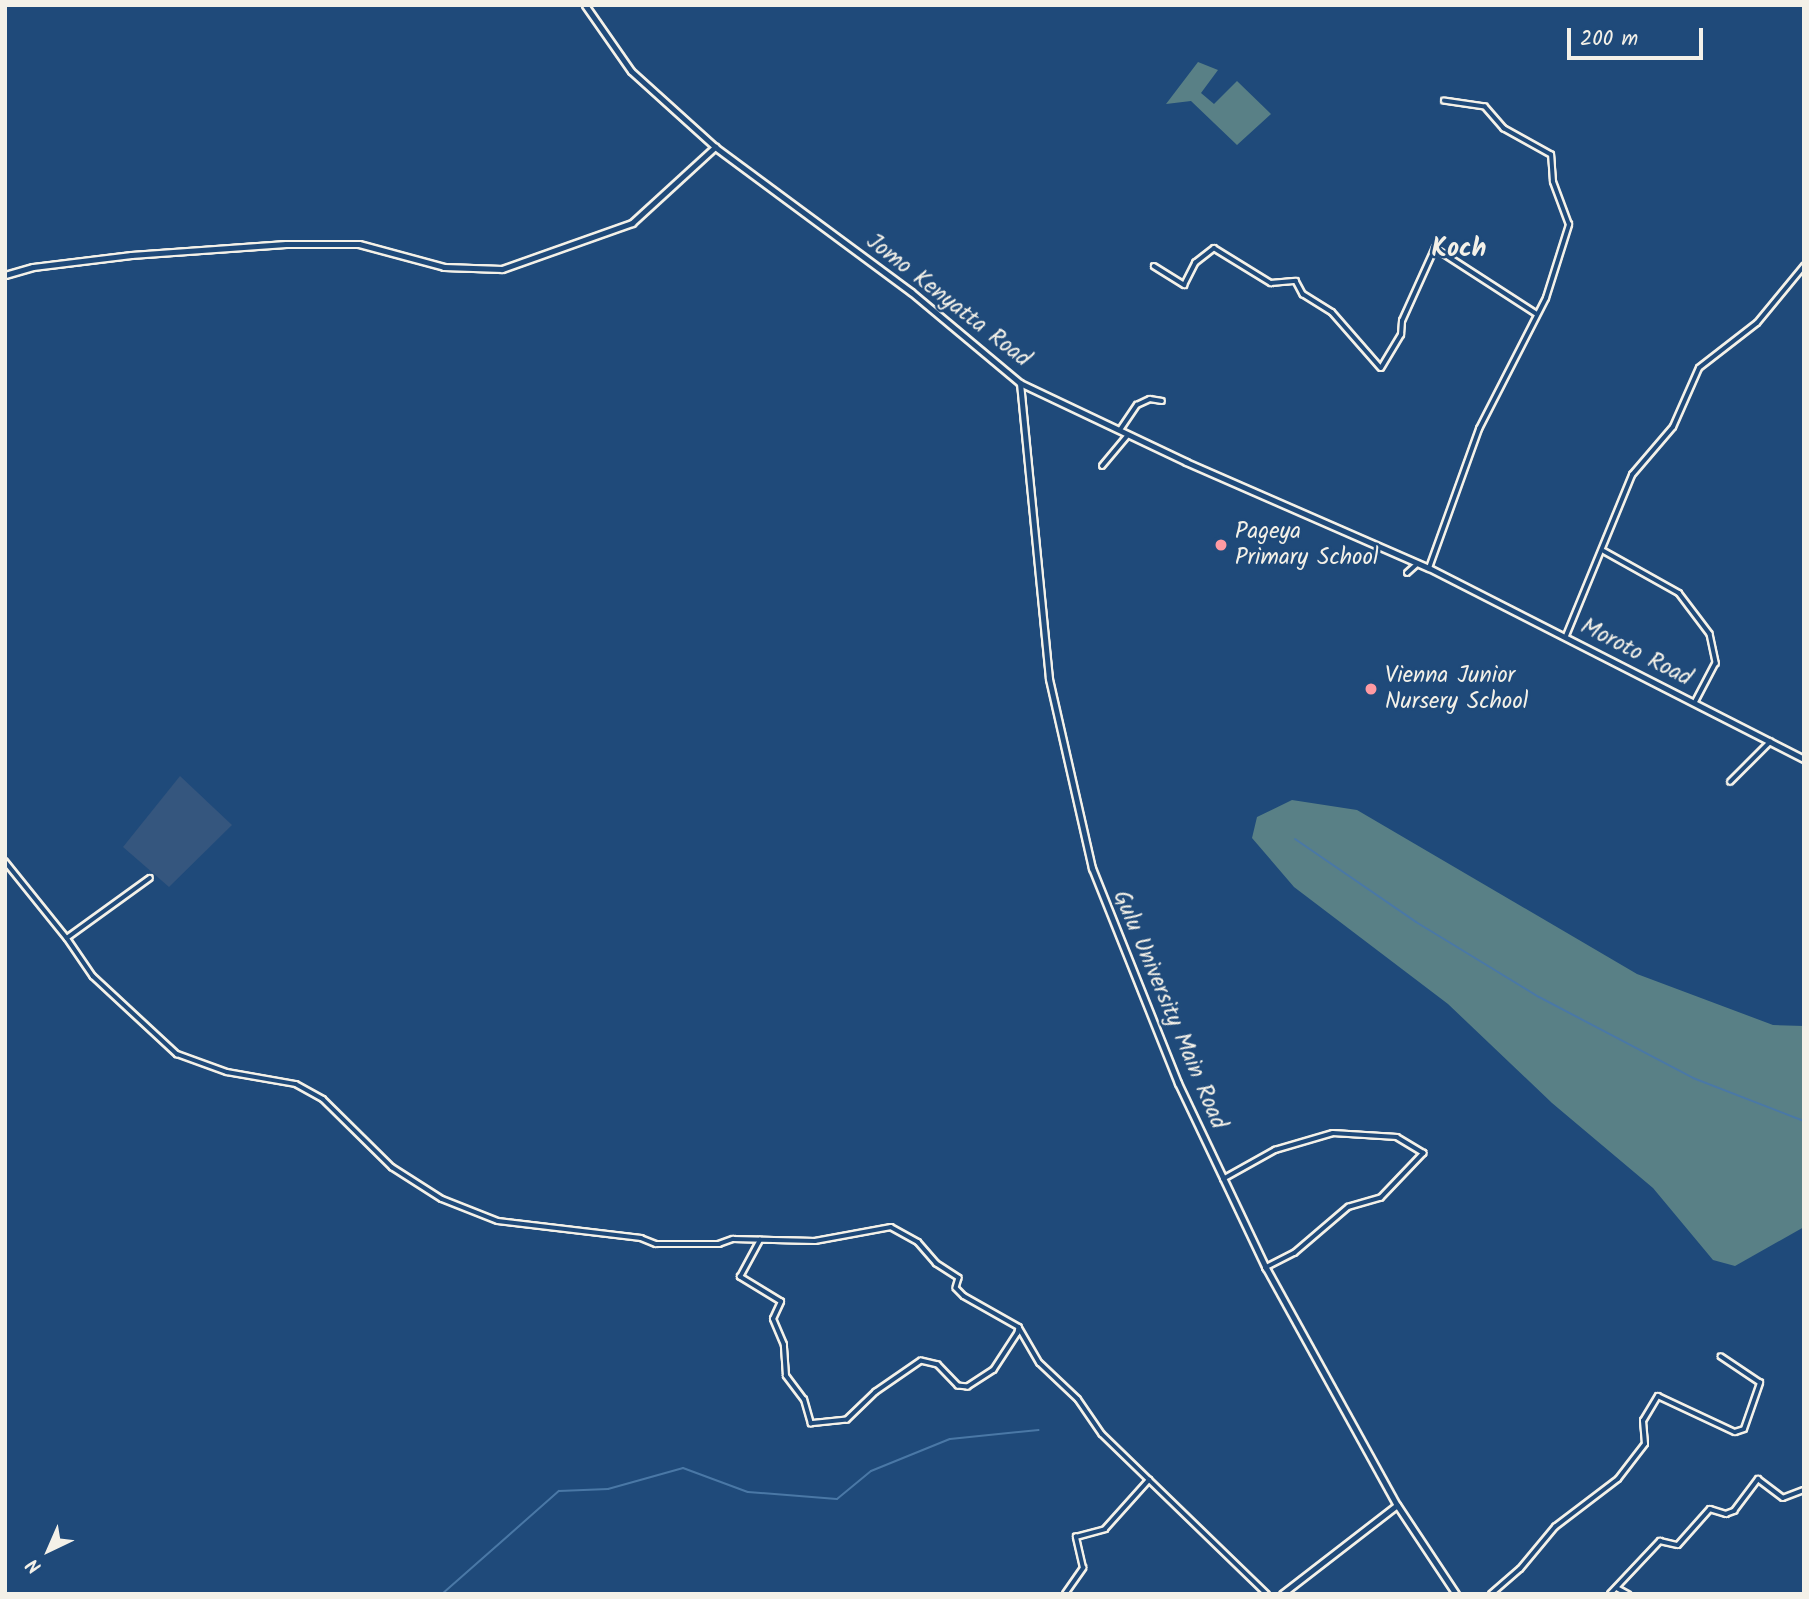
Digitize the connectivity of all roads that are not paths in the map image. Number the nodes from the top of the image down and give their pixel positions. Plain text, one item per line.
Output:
1 (585, 5) edge
2 (1444, 101) dead end
3 (715, 147) junction
4 (1154, 266) dead end
5 (1804, 266) edge
6 (5, 275) edge
7 (1537, 314) junction
8 (1020, 383) junction
9 (1163, 401) dead end
10 (1119, 431) junction
11 (1128, 435) junction
12 (1102, 466) dead end
13 (1604, 551) junction
14 (1417, 564) junction
15 (1429, 568) junction
16 (1407, 573) dead end
17 (1566, 636) junction
18 (1695, 703) junction
19 (1770, 741) junction
20 (1804, 759) edge
21 (1730, 782) dead end
22 (5, 861) edge
23 (150, 878) dead end
24 (66, 938) junction
25 (1223, 1179) junction
26 (760, 1240) junction
27 (1266, 1268) junction
28 (1018, 1327) junction
29 (1721, 1357) dead end
30 (1149, 1480) junction
31 (1804, 1490) edge
32 (1397, 1505) junction
33 (1617, 1588) junction
34 (1065, 1594) edge
35 (1267, 1594) edge
36 (1282, 1594) edge
37 (1456, 1594) edge
38 (1491, 1594) edge
39 (1609, 1594) edge
40 (1628, 1594) edge

1 - 3 street, Jomo Kenyatta Road
2 - 7 street
3 - 6 street
3 - 8 street, Jomo Kenyatta Road
4 - 7 street
5 - 13 street
7 - 15 street
8 - 10 street, Jomo Kenyatta Road
8 - 25 street, Gulu University Main Road
9 - 10 street
10 - 11 street, Jomo Kenyatta Road
11 - 12 street
11 - 14 street, Jomo Kenyatta Road
13 - 17 street
13 - 18 street
14 - 15 street, Jomo Kenyatta Road
14 - 16 street
15 - 17 street, Moroto Road
17 - 18 street, Moroto Road
18 - 19 street, Moroto Road
19 - 20 street, Moroto Road
19 - 21 street
22 - 24 street
23 - 24 street
24 - 26 street
25 - 27 street, Gulu University Main Road
25 - 27 street
26 - 28 street
26 - 28 street
27 - 32 street, Gulu University Main Road
28 - 30 street
29 - 38 street
30 - 34 street
30 - 35 street
31 - 33 street
32 - 36 street
32 - 37 street, Gulu University Main Road
33 - 39 street
33 - 40 street

